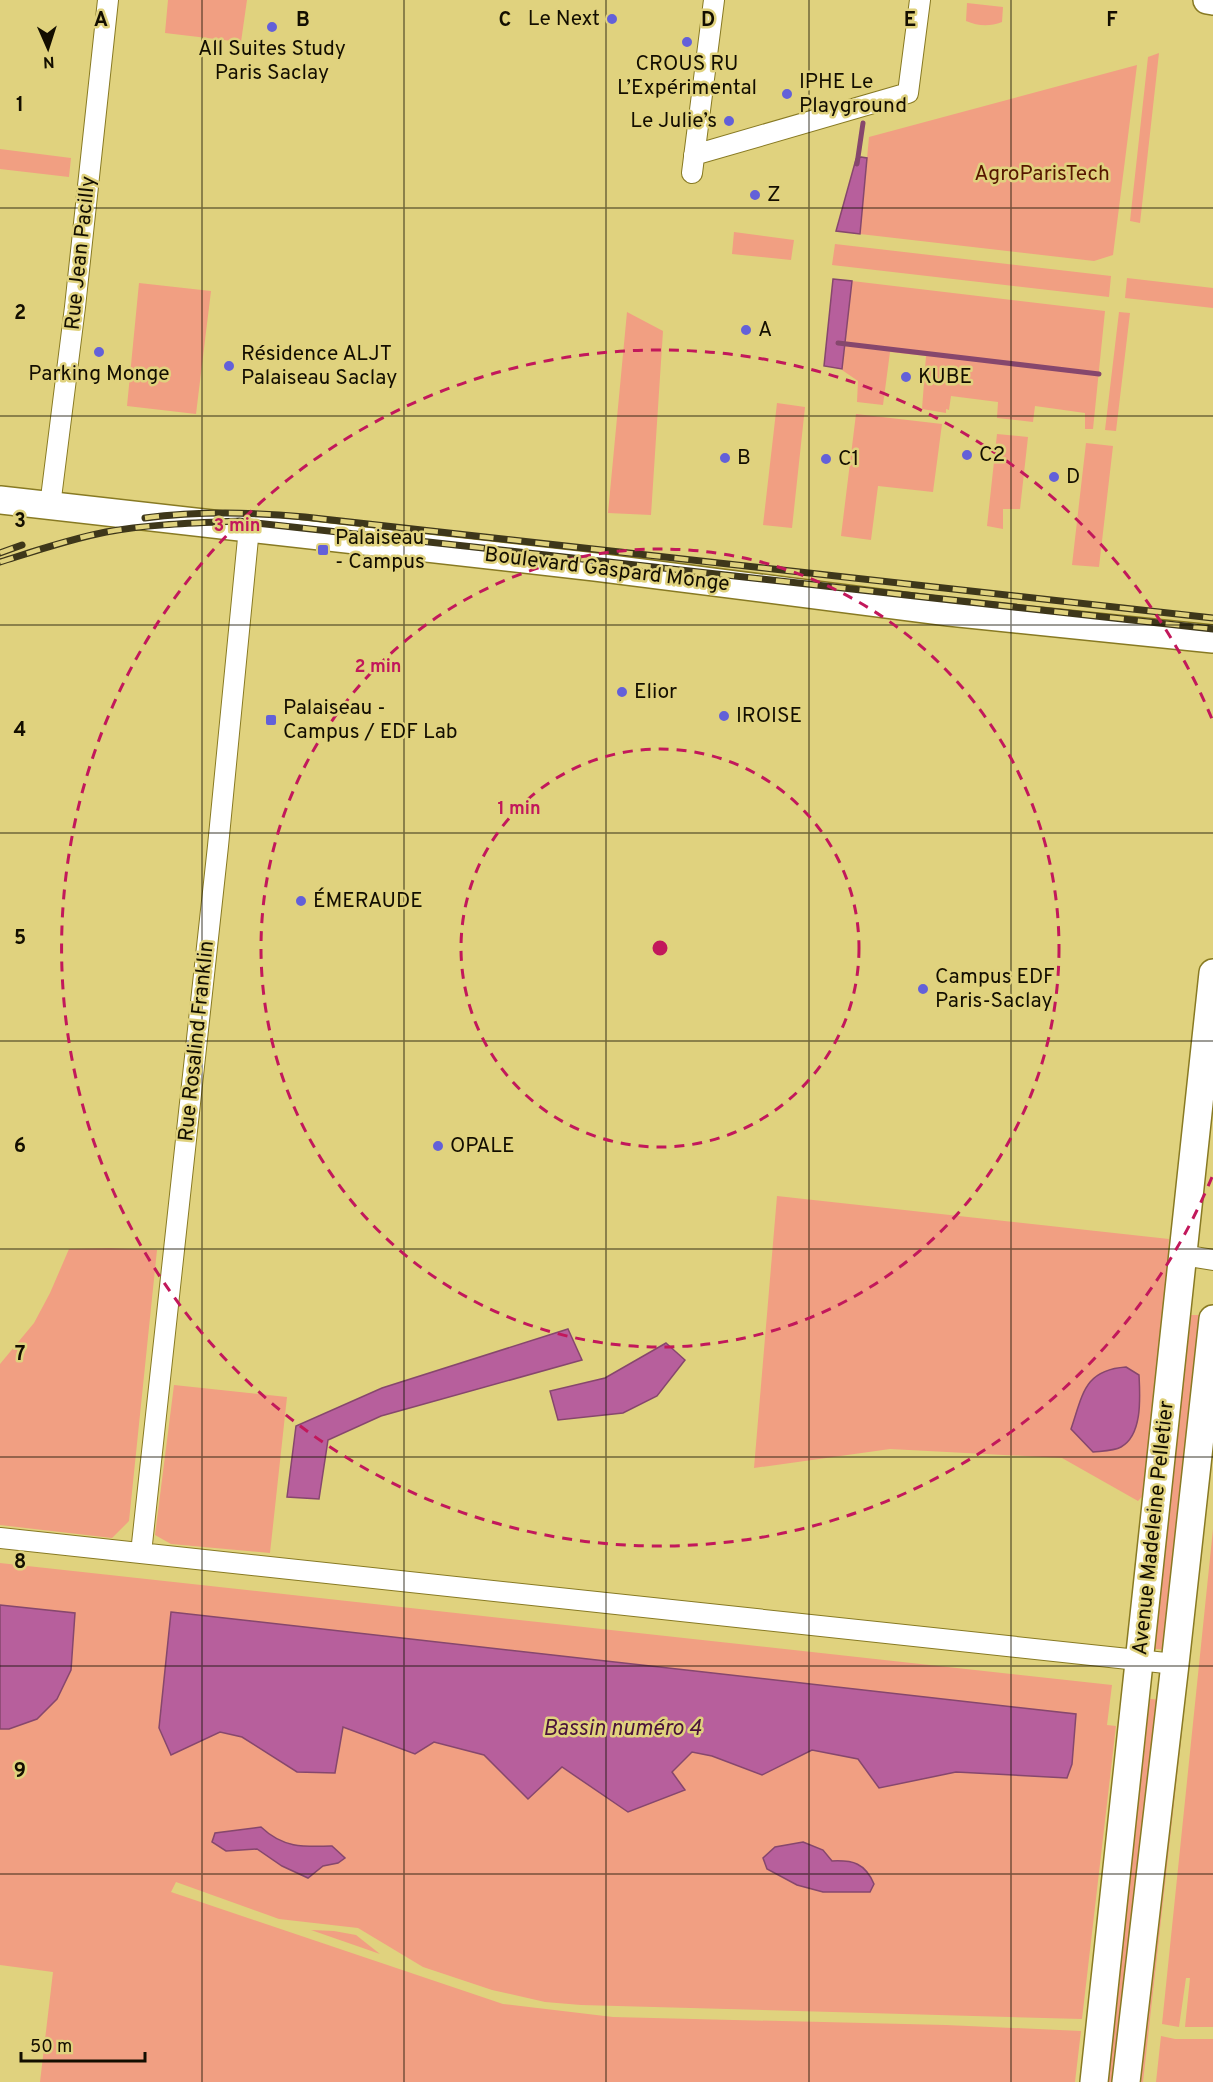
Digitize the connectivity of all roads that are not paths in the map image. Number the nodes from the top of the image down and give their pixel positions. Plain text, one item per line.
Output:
1 (108, 0) edge
2 (714, 0) edge
3 (920, 0) edge
4 (1207, 0) edge
5 (1213, 1) edge
6 (0, 500) edge
7 (50, 506) junction
8 (249, 528) junction
9 (1213, 639) edge
10 (1213, 973) edge
11 (1182, 1255) junction
12 (1213, 1260) edge
13 (1213, 1319) edge
14 (0, 1538) edge
15 (141, 1553) junction
16 (1140, 1659) junction
17 (1175, 1664) junction
18 (1094, 2082) edge
19 (1126, 2082) edge

1 - 7 street, Rue Jean Pacilly
2 - 3 street
4 - 5 street
6 - 7 street, Boulevard Gaspard Monge
7 - 8 street, Boulevard Gaspard Monge
8 - 9 street, Boulevard Gaspard Monge
8 - 15 street, Rue Rosalind Franklin
10 - 11 street, Avenue Madeleine Pelletier
11 - 12 street
11 - 16 street, Avenue Madeleine Pelletier
13 - 17 street, Avenue Madeleine Pelletier
14 - 15 street
15 - 16 street
16 - 17 street
16 - 18 street, Avenue Madeleine Pelletier
17 - 19 street, Avenue Madeleine Pelletier

